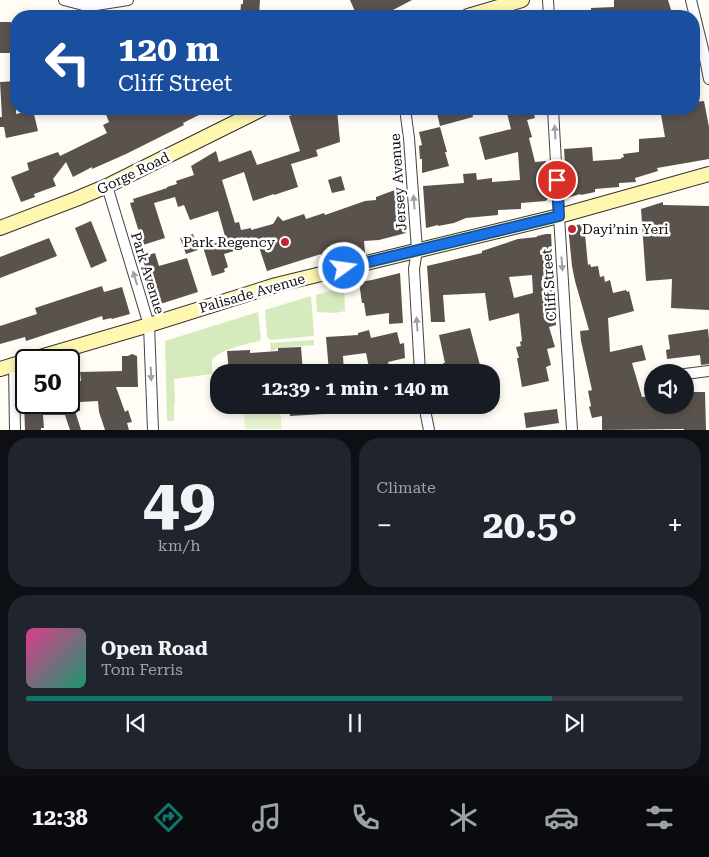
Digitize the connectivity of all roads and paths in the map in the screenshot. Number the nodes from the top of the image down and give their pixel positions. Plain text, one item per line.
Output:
1 (64, 0) edge
2 (128, 0) edge
3 (522, 0) edge
4 (488, 10) edge
5 (700, 38) edge
6 (709, 79) edge
7 (250, 115) edge
8 (406, 115) edge
9 (553, 115) edge
10 (709, 174) edge
11 (107, 186) junction
12 (559, 216) junction
13 (0, 228) edge
14 (417, 250) junction
15 (149, 325) junction
16 (67, 349) edge
17 (15, 364) edge
18 (420, 364) edge
19 (0, 369) edge
20 (709, 371) edge
21 (694, 373) edge
22 (15, 414) edge
23 (426, 414) edge
24 (14, 430) edge
25 (153, 430) edge
26 (429, 430) edge
27 (572, 430) edge

1 - 2 street
3 - 4 main road
5 - 6 street
7 - 11 main road, Gorge Road
14 -> 8 street, Jersey Avenue
12 -> 9 street, Cliff Street
10 - 12 main road, Palisade Avenue
11 - 13 main road, Gorge Road
15 -> 11 street, Park Avenue
12 - 14 main road, Palisade Avenue
12 -> 27 street, Cliff Street
14 - 15 main road, Palisade Avenue
18 -> 14 street, Jersey Avenue
15 - 16 main road, Palisade Avenue
15 -> 25 street, Park Avenue
17 - 19 main road
20 - 21 street
22 - 24 street
23 - 26 street

